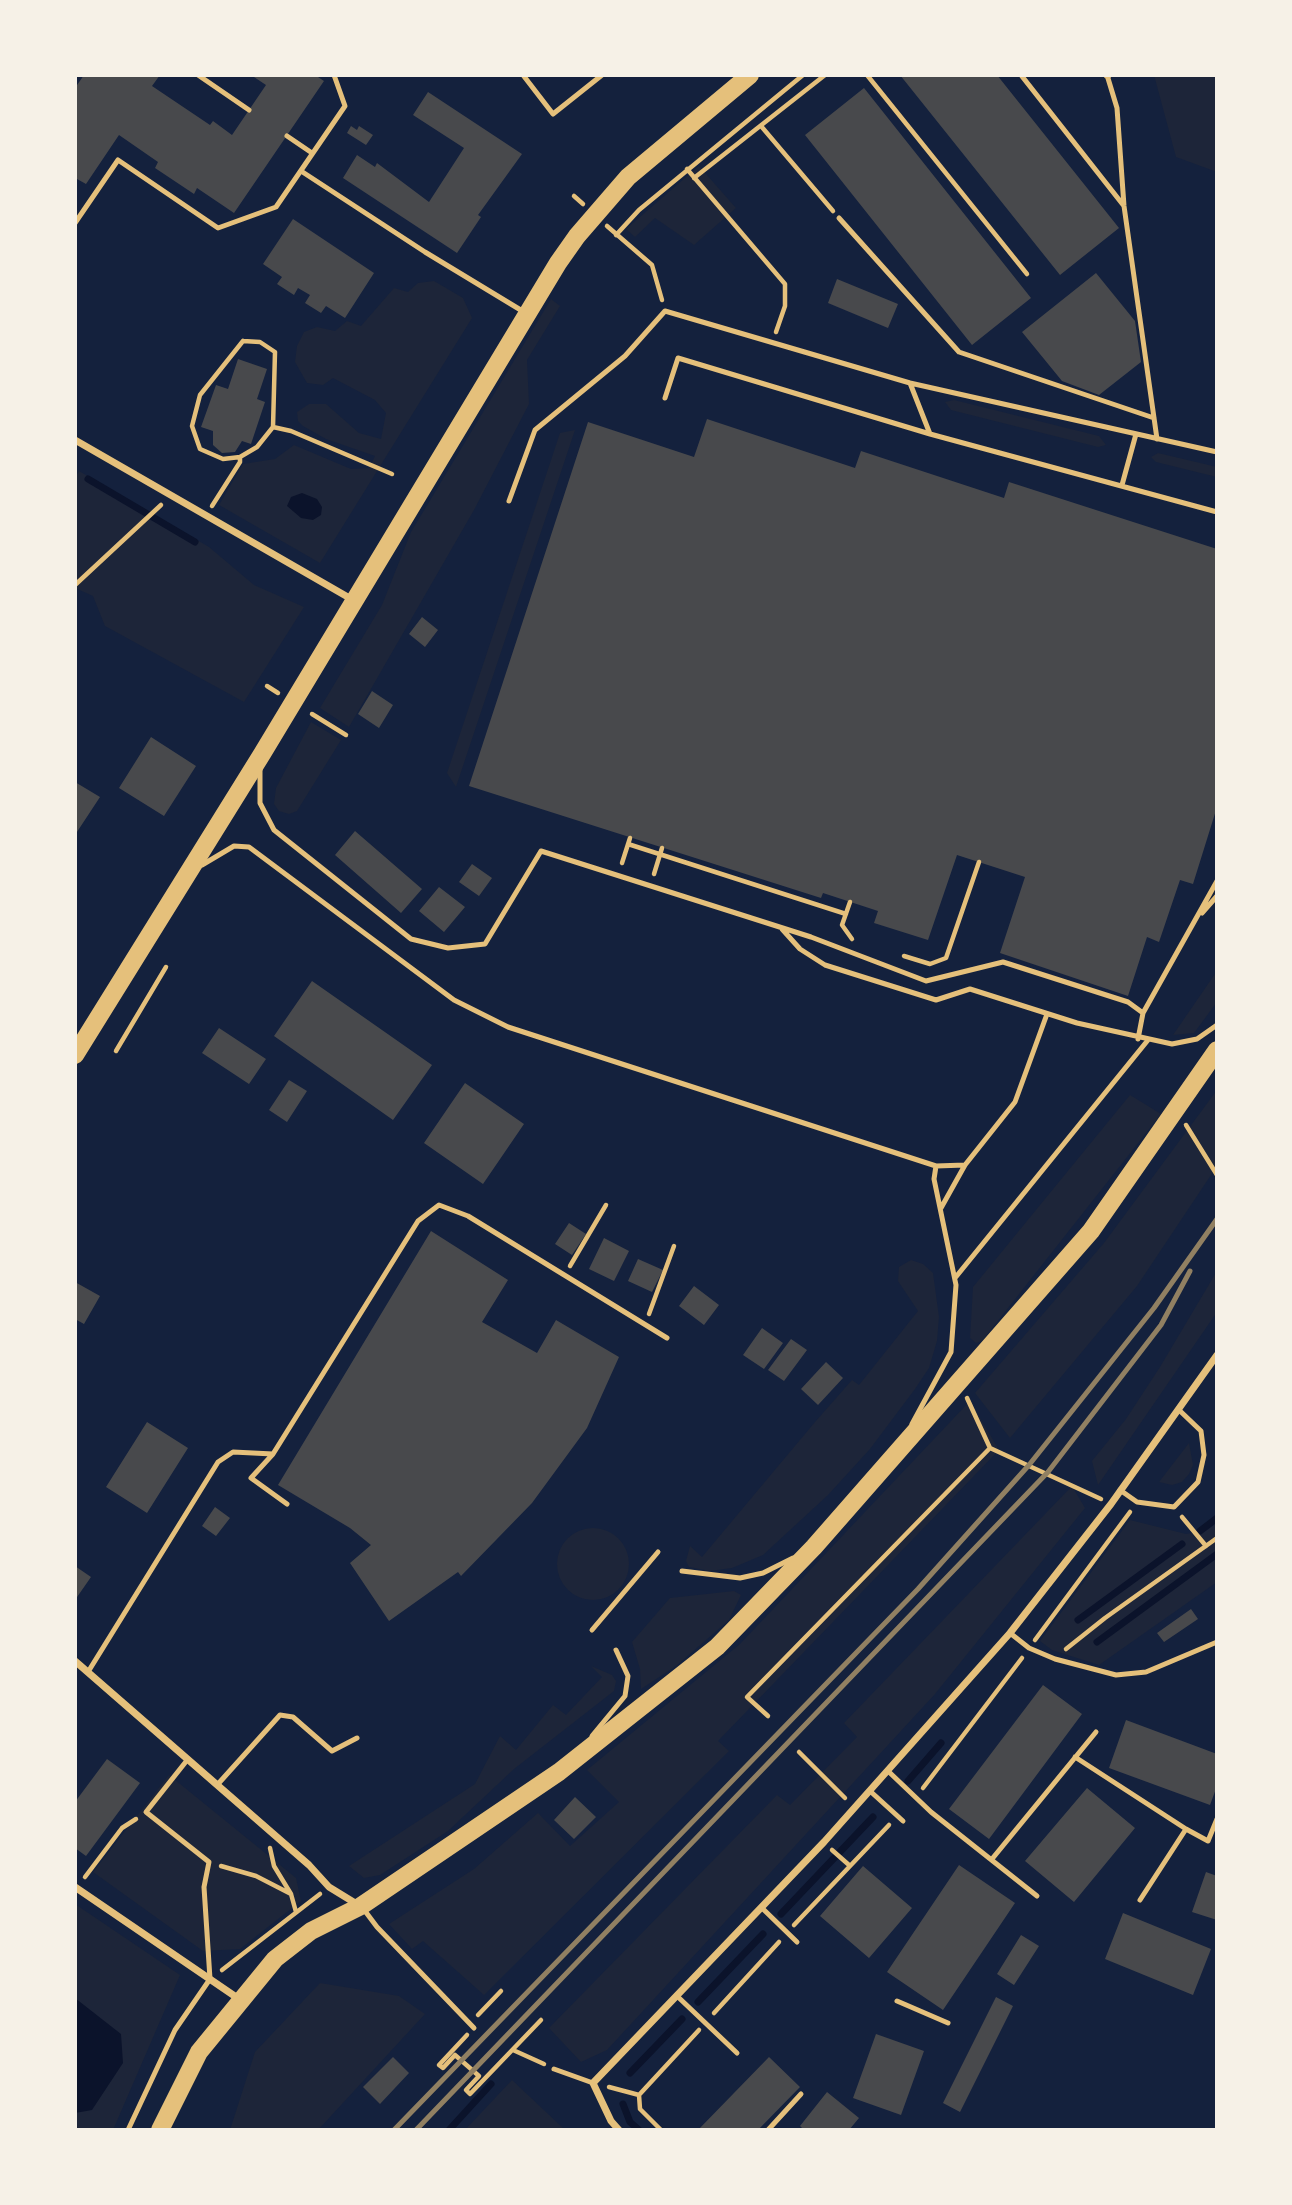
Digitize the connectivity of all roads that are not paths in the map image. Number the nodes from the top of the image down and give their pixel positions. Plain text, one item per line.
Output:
1 (198, 75) edge
2 (334, 75) edge
3 (523, 75) edge
4 (602, 75) edge
5 (750, 75) edge
6 (1021, 75) edge
7 (1107, 75) edge
8 (249, 110) dead end
9 (287, 136) dead end
10 (312, 153) junction
11 (301, 171) junction
12 (1124, 206) junction
13 (839, 218) road end
14 (75, 222) edge
15 (527, 314) junction
16 (911, 383) junction
17 (665, 398) dead end
18 (1154, 418) junction
19 (930, 434) junction
20 (1136, 434) junction
21 (1157, 439) junction
22 (75, 440) edge
23 (1217, 453) edge
24 (1122, 485) junction
25 (509, 501) dead end
26 (1217, 512) edge
27 (354, 601) junction
28 (262, 754) junction
29 (189, 874) junction
30 (1217, 881) edge
31 (1217, 896) edge
32 (1195, 920) junction
33 (780, 927) junction
34 (1143, 1013) junction
35 (1046, 1014) junction
36 (1217, 1025) edge
37 (1138, 1039) junction
38 (1148, 1040) junction
39 (1217, 1050) edge
40 (75, 1055) edge
41 (965, 1165) junction
42 (936, 1167) junction
43 (941, 1209) junction
44 (955, 1278) junction
45 (667, 1338) dead end
46 (1217, 1355) edge
47 (1178, 1409) junction
48 (273, 1454) junction
49 (892, 1460) junction
50 (1120, 1490) junction
51 (287, 1504) dead end
52 (814, 1547) junction
53 (658, 1552) dead end
54 (682, 1572) dead end
55 (592, 1630) dead end
56 (1010, 1633) junction
57 (1217, 1642) edge
58 (615, 1650) dead end
59 (75, 1661) edge
60 (88, 1671) junction
61 (1096, 1732) dead end
62 (357, 1738) dead end
63 (1075, 1757) junction
64 (188, 1759) junction
65 (888, 1771) junction
66 (559, 1772) junction
67 (218, 1784) junction
68 (870, 1791) junction
69 (1217, 1819) edge
70 (902, 1821) dead end
71 (1186, 1829) junction
72 (992, 1858) junction
73 (76, 1888) edge
74 (1037, 1896) dead end
75 (1140, 1900) dead end
76 (361, 1906) junction
77 (762, 1908) junction
78 (797, 1942) dead end
79 (210, 1979) junction
80 (677, 1996) junction
81 (240, 2000) junction
82 (897, 2001) dead end
83 (948, 2023) dead end
84 (474, 2028) road end
85 (737, 2053) dead end
86 (554, 2069) road end
87 (593, 2083) junction
88 (801, 2094) dead end
89 (128, 2130) edge
90 (160, 2130) edge
91 (619, 2130) edge
92 (768, 2130) edge

1 - 8 lane
2 - 10 lane
3 - 4 lane
5 - 15 main road
6 - 12 lane
7 - 12 lane
9 - 10 lane
10 - 11 lane
11 - 14 lane
11 - 15 lane
12 - 18 lane
13 - 18 lane
15 - 27 main road
16 - 19 lane
16 - 20 lane
16 - 25 lane
17 - 19 lane
18 - 21 lane
19 - 24 lane
20 - 21 lane
20 - 24 lane
21 - 23 lane
22 - 27 street
24 - 26 lane
27 - 28 main road
28 - 29 main road
28 - 33 lane
29 - 40 main road
29 - 42 lane
30 - 32 lane
31 - 32 lane
32 - 34 lane
33 - 34 lane
33 - 35 lane
34 - 37 lane
35 - 37 lane
35 - 41 lane
36 - 38 lane
37 - 38 lane
38 - 44 lane
39 - 49 main road
41 - 42 lane
41 - 43 lane
42 - 43 lane
43 - 44 lane
44 - 49 lane
45 - 48 lane
46 - 47 street
47 - 50 street
47 - 50 lane
48 - 51 lane
48 - 60 lane
49 - 52 main road
50 - 56 street
52 - 54 lane
52 - 66 main road
53 - 55 lane
56 - 57 lane
56 - 65 street
58 - 66 lane
59 - 60 street
60 - 64 street
61 - 63 lane
62 - 67 lane
63 - 71 lane
63 - 72 lane
64 - 67 street
64 - 79 lane
65 - 68 street
65 - 72 lane
66 - 76 main road
67 - 76 street
68 - 70 lane
68 - 77 street
69 - 71 lane
71 - 75 lane
72 - 74 lane
73 - 79 street
76 - 81 main road
76 - 84 lane
77 - 78 lane
77 - 80 street
79 - 81 street
79 - 89 lane
80 - 85 lane
80 - 87 street
81 - 90 main road
82 - 83 lane
86 - 87 lane
87 - 91 street
88 - 92 lane

